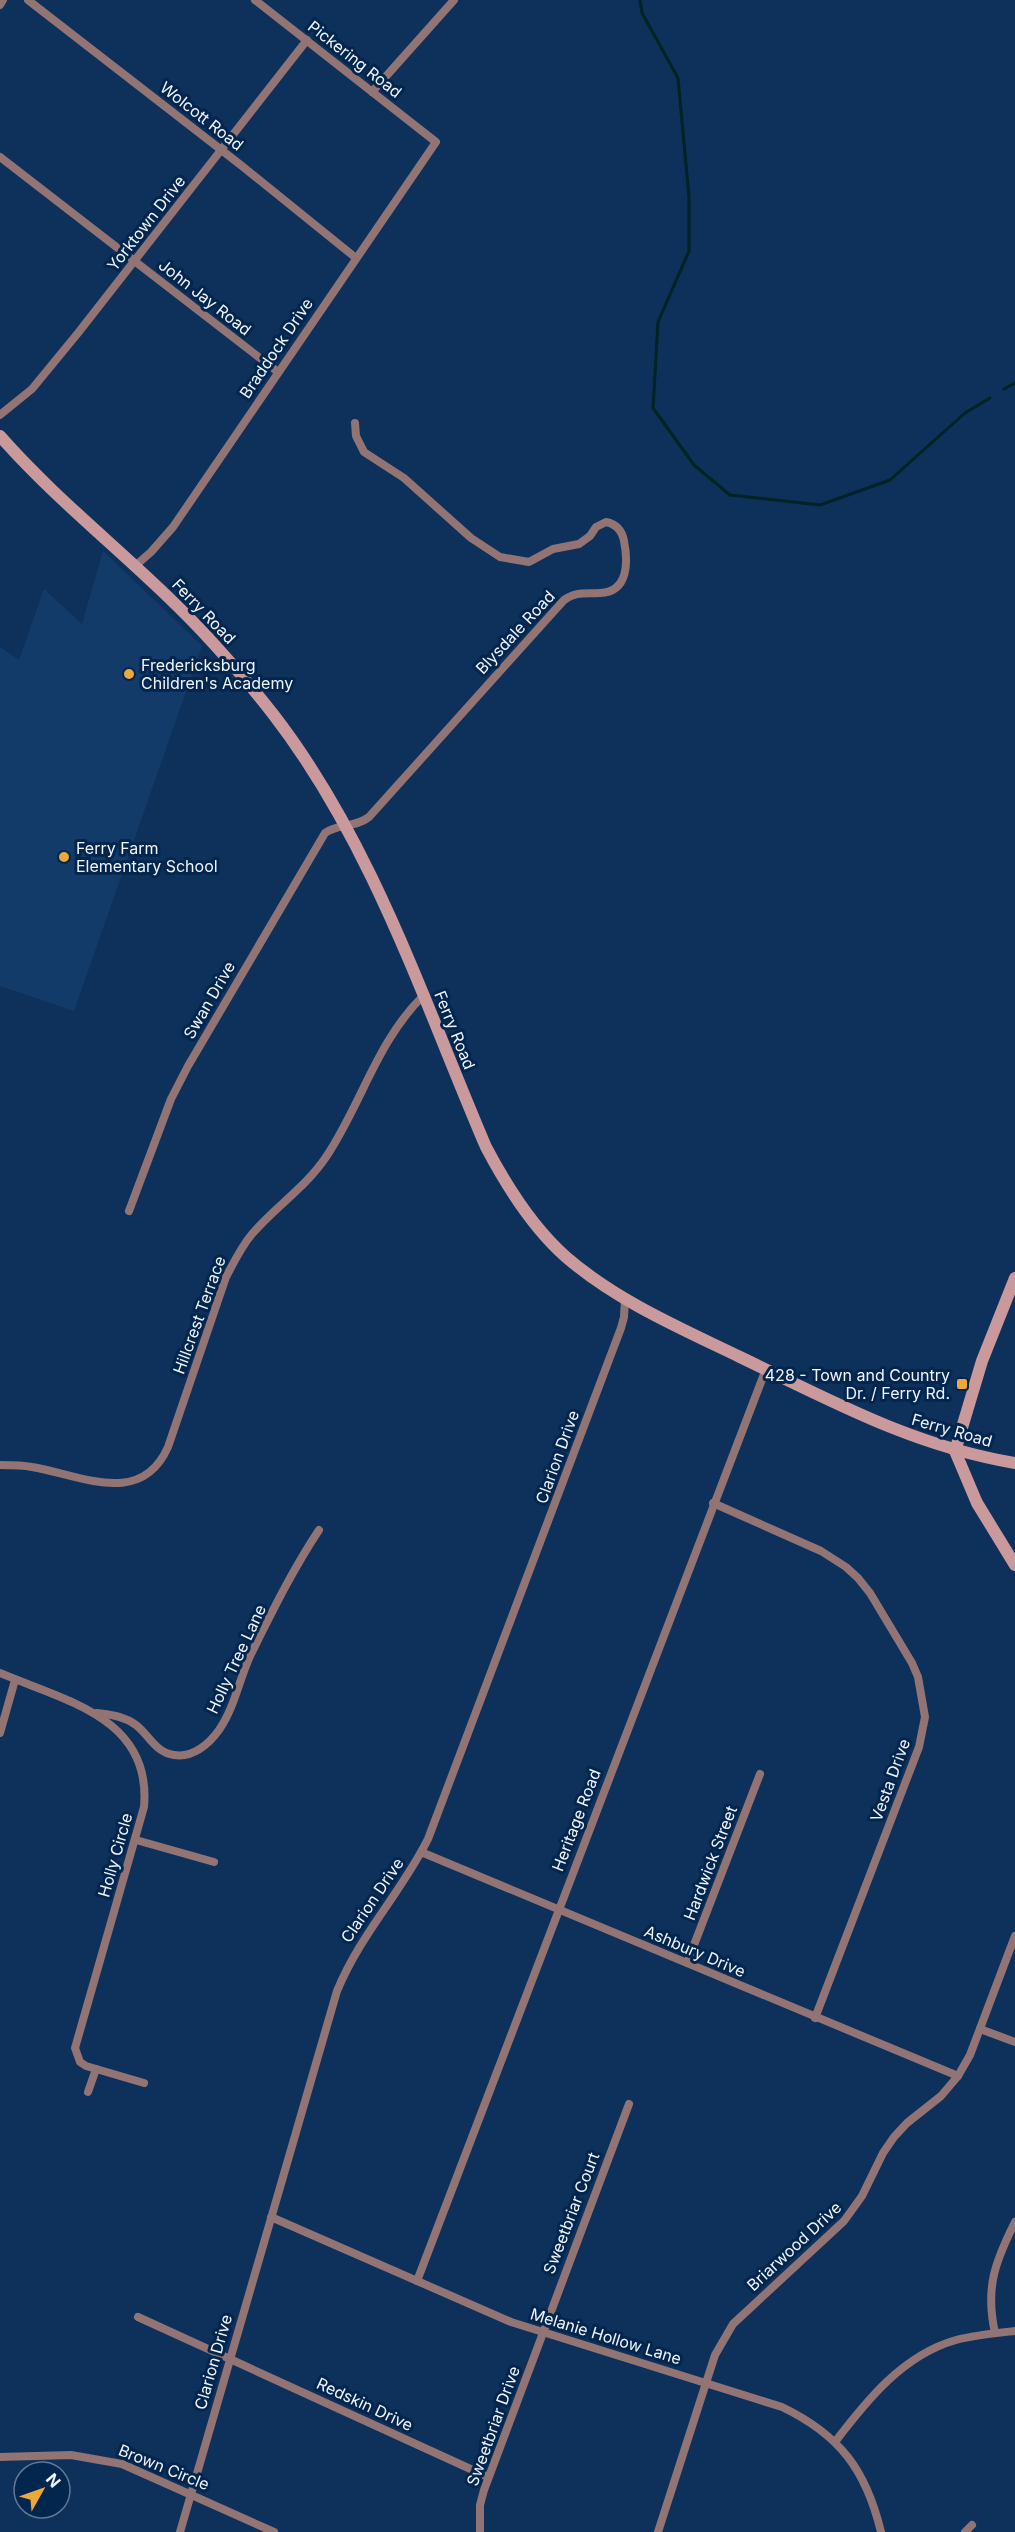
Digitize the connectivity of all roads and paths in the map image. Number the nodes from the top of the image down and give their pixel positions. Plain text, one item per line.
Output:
1 (3, 0) edge
2 (28, 0) edge
3 (255, 0) edge
4 (454, 0) edge
5 (0, 5) edge
6 (306, 40) junction
7 (372, 92) junction
8 (436, 142) joint
9 (222, 151) junction
10 (0, 157) edge
11 (356, 258) junction
12 (134, 262) junction
13 (278, 372) junction
14 (0, 415) edge
15 (355, 423) dead end
16 (0, 436) edge
17 (135, 566) junction
18 (345, 826) junction
19 (423, 996) junction
20 (129, 1211) dead end
21 (1015, 1278) edge
22 (625, 1299) junction
23 (766, 1369) junction
24 (955, 1451) junction
25 (1015, 1463) edge
26 (0, 1465) edge
27 (713, 1503) junction
28 (319, 1530) dead end
29 (1015, 1565) edge
30 (0, 1673) edge
31 (15, 1680) junction
32 (91, 1712) junction
33 (0, 1733) edge
34 (760, 1774) dead end
35 (136, 1840) junction
36 (421, 1852) junction
37 (214, 1862) dead end
38 (558, 1910) junction
39 (1015, 1936) edge
40 (687, 1963) junction
41 (815, 2018) junction
42 (980, 2029) junction
43 (1015, 2042) edge
44 (96, 2068) junction
45 (958, 2076) junction
46 (144, 2083) dead end
47 (88, 2092) dead end
48 (629, 2104) dead end
49 (271, 2217) junction
50 (1015, 2222) edge
51 (417, 2282) junction
52 (138, 2317) dead end
53 (1015, 2331) edge
54 (542, 2333) junction
55 (995, 2333) junction
56 (230, 2359) junction
57 (706, 2383) junction
58 (835, 2442) junction
59 (0, 2457) edge
60 (488, 2477) junction
61 (192, 2494) junction
62 (180, 2532) edge
63 (274, 2532) edge
64 (480, 2532) edge
65 (658, 2532) edge
66 (881, 2532) edge

1 - 5 street
2 - 9 street, Wolcott Road
3 - 6 street, Pickering Road
4 - 7 street
6 - 7 street, Pickering Road
6 - 9 street, Yorktown Drive
7 - 8 street, Pickering Road
8 - 11 street, Braddock Drive
9 - 11 street, Wolcott Road
9 - 12 street, Yorktown Drive
10 - 12 street, John Jay Road
11 - 13 street, Braddock Drive
12 - 13 street, John Jay Road
12 - 14 street, Yorktown Drive
13 - 17 street, Braddock Drive
15 - 18 street, Blysdale Road
16 - 17 main road, Ferry Road
17 - 18 main road, Ferry Road
18 - 19 main road, Ferry Road
18 - 20 street, Swan Drive
19 - 22 main road, Ferry Road
19 - 26 street, Hillcrest Terrace
21 - 24 main road
22 - 23 main road, Ferry Road
22 - 36 street, Clarion Drive
23 - 24 main road, Ferry Road
23 - 27 street, Heritage Road
24 - 25 main road, Ferry Road
24 - 29 main road
27 - 38 street, Heritage Road
27 - 41 street, Vesta Drive
28 - 32 street, Holly Tree Lane
30 - 31 street, Holly Circle
31 - 32 street, Holly Circle
31 - 33 street
32 - 35 street, Holly Circle
34 - 40 street, Hardwick Street
35 - 37 street
35 - 44 street, Holly Circle
36 - 38 street, Ashbury Drive
36 - 49 street, Clarion Drive
38 - 40 street, Ashbury Drive
38 - 51 street, Heritage Road
39 - 42 street, Briarwood Drive
40 - 41 street, Ashbury Drive
41 - 45 street, Ashbury Drive
42 - 43 street
42 - 45 street, Briarwood Drive
44 - 46 street
44 - 47 street
45 - 57 street, Briarwood Drive
48 - 54 street, Sweetbriar Court
49 - 51 street, Melanie Hollow Lane
49 - 56 street, Clarion Drive
50 - 55 street
51 - 54 street, Melanie Hollow Lane
52 - 56 street, Redskin Drive
53 - 55 street
54 - 57 street, Melanie Hollow Lane
54 - 60 street, Sweetbriar Drive
55 - 58 street
56 - 60 street, Redskin Drive
56 - 61 street, Clarion Drive
57 - 58 street, Melanie Hollow Lane
57 - 65 street, Briarwood Drive
58 - 66 street, Melanie Hollow Lane
59 - 61 street, Brown Circle
60 - 64 street, Sweetbriar Drive
61 - 62 street, Clarion Drive
61 - 63 street, Brown Circle

